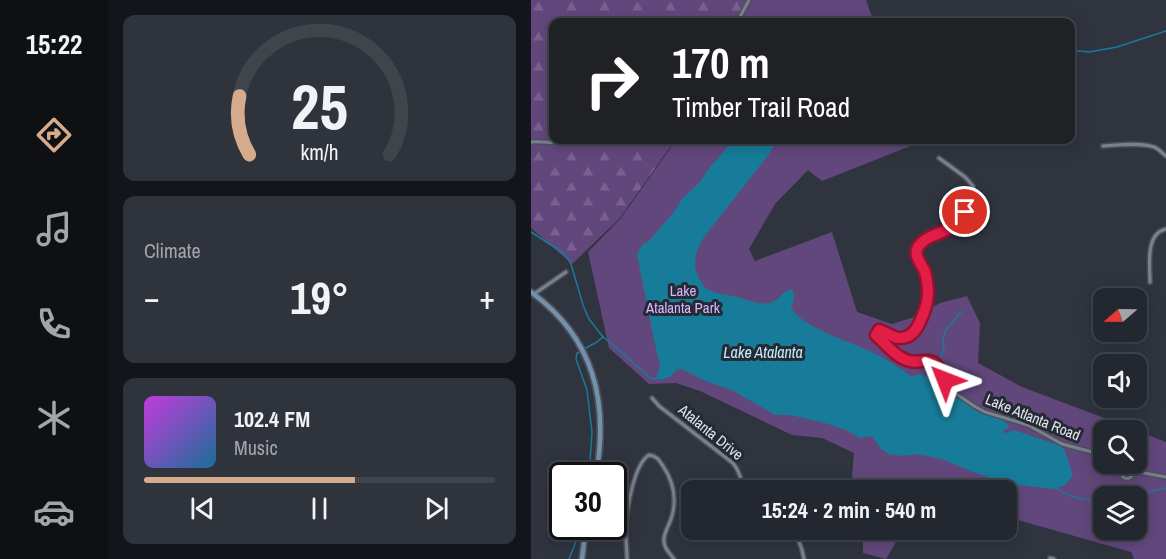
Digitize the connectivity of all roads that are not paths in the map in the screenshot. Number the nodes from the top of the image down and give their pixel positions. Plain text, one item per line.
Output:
1 (749, 0) edge
2 (738, 18) edge
3 (531, 142) edge
4 (549, 143) edge
5 (1103, 146) dead end
6 (1166, 156) edge
7 (939, 158) dead end
8 (1166, 229) edge
9 (566, 273) dead end
10 (1150, 282) dead end
11 (533, 293) edge
12 (652, 398) dead end
13 (1093, 452) edge
14 (598, 462) edge
15 (1147, 473) edge
16 (1132, 474) edge
17 (1122, 475) edge
18 (1166, 477) edge
19 (742, 480) edge
20 (585, 540) edge
21 (799, 540) edge
22 (582, 559) edge
23 (627, 559) edge
24 (674, 559) edge
25 (804, 559) edge

1 - 2 street
3 - 4 street
5 - 6 street
7 - 13 street, Lake Atlanta Road
8 - 10 street
9 - 11 street
11 - 14 main road
12 - 19 street, Atalanta Drive
15 - 18 street
16 - 17 street
20 - 22 main road
21 - 25 street
23 - 24 street

